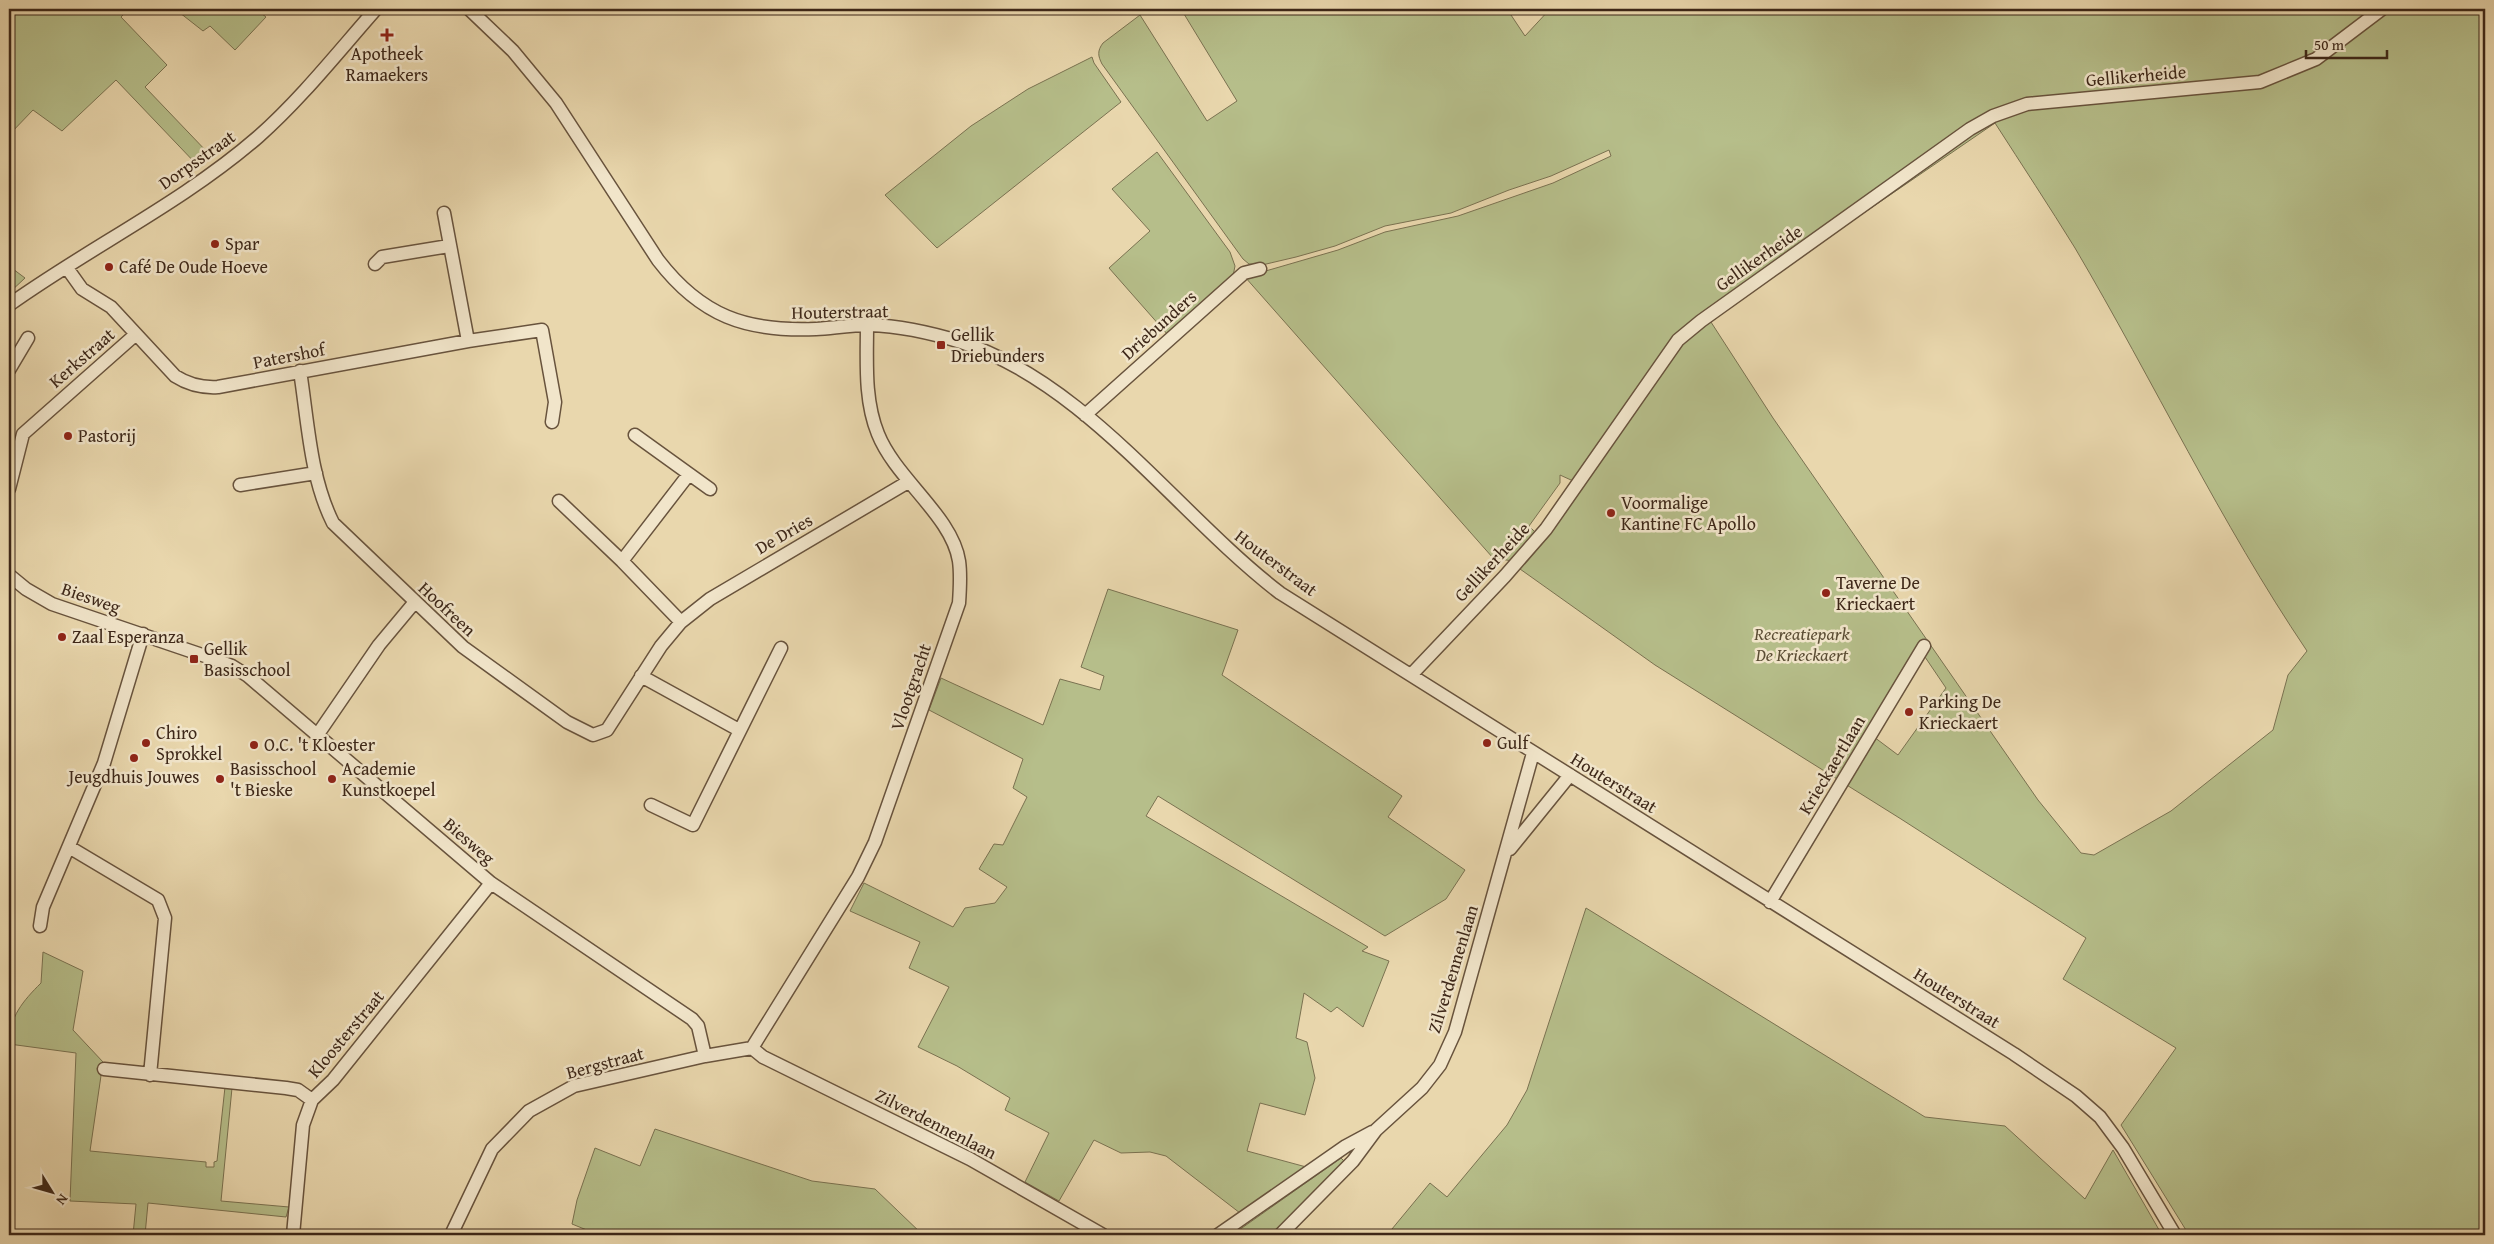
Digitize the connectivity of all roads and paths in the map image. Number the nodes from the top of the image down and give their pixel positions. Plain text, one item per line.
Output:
1 (376, 9) edge
2 (469, 9) edge
3 (2382, 9) edge
4 (444, 213) dead end
5 (449, 246) junction
6 (375, 264) dead end
7 (67, 268) junction
8 (1260, 269) dead end
9 (9, 305) edge
10 (867, 325) junction
11 (135, 335) junction
12 (28, 338) dead end
13 (468, 341) junction
14 (9, 370) edge
15 (300, 371) junction
16 (1085, 415) junction
17 (552, 422) dead end
18 (634, 435) dead end
19 (316, 473) junction
20 (689, 474) junction
21 (908, 482) junction
22 (240, 485) dead end
23 (9, 489) edge
24 (710, 489) dead end
25 (559, 501) dead end
26 (622, 560) junction
27 (9, 575) edge
28 (414, 603) junction
29 (681, 622) junction
30 (142, 634) junction
31 (1924, 646) dead end
32 (781, 648) dead end
33 (1411, 675) junction
34 (640, 676) junction
35 (739, 730) junction
36 (318, 734) junction
37 (593, 735) joint
38 (1533, 753) junction
39 (1570, 775) junction
40 (651, 805) dead end
41 (69, 847) junction
42 (1506, 853) junction
43 (491, 883) junction
44 (1770, 902) junction
45 (40, 926) dead end
46 (752, 1048) junction
47 (705, 1056) junction
48 (104, 1069) dead end
49 (150, 1075) junction
50 (312, 1100) junction
51 (1376, 1130) junction
52 (293, 1235) edge
53 (451, 1235) edge
54 (1103, 1235) edge
55 (1218, 1235) edge
56 (1280, 1235) edge
57 (2175, 1235) edge

1 - 7 street, Dorpsstraat
2 - 10 street, Houterstraat
3 - 33 street, Gellikerheide
4 - 5 street
5 - 6 street
5 - 13 street
7 - 9 street, Dorpsstraat
7 - 11 street, Kerkstraat
8 - 16 street, Driebunders
10 - 16 street, Houterstraat
10 - 21 street, Vlootgracht
11 - 15 street, Patershof
11 - 23 street, Kerkstraat
12 - 14 street
13 - 15 street, Patershof
13 - 17 street, Patershof
15 - 19 street, Hoofreen
16 - 33 street, Houterstraat
18 - 20 street
19 - 22 street
19 - 28 street, Hoofreen
20 - 24 street
20 - 26 street
21 - 29 street, De Dries
21 - 46 street, Vlootgracht
25 - 26 street
26 - 29 street
27 - 30 street, Biesweg
28 - 36 street
28 - 37 street, Hoofreen
29 - 34 street, De Dries
30 - 36 street, Biesweg
30 - 41 street
31 - 44 street, Krieckaertlaan
32 - 35 street
33 - 38 street, Houterstraat
34 - 35 street
34 - 37 street, De Dries
35 - 40 street
36 - 43 street, Biesweg
38 - 39 street, Houterstraat
38 - 42 street, Zilverdennenlaan
39 - 42 street, Zilverdennenlaan
39 - 44 street, Houterstraat
41 - 45 street
41 - 49 street
42 - 51 street, Zilverdennenlaan
43 - 47 street, Biesweg
43 - 50 street, Kloosterstraat
44 - 57 street, Houterstraat
46 - 47 street, Bergstraat
46 - 54 street, Zilverdennenlaan
47 - 53 street, Bergstraat
48 - 49 street
49 - 50 street
50 - 52 street, Kloosterstraat
51 - 55 street, Zilverdennenlaan
51 - 56 street, Zilverdennenlaan

